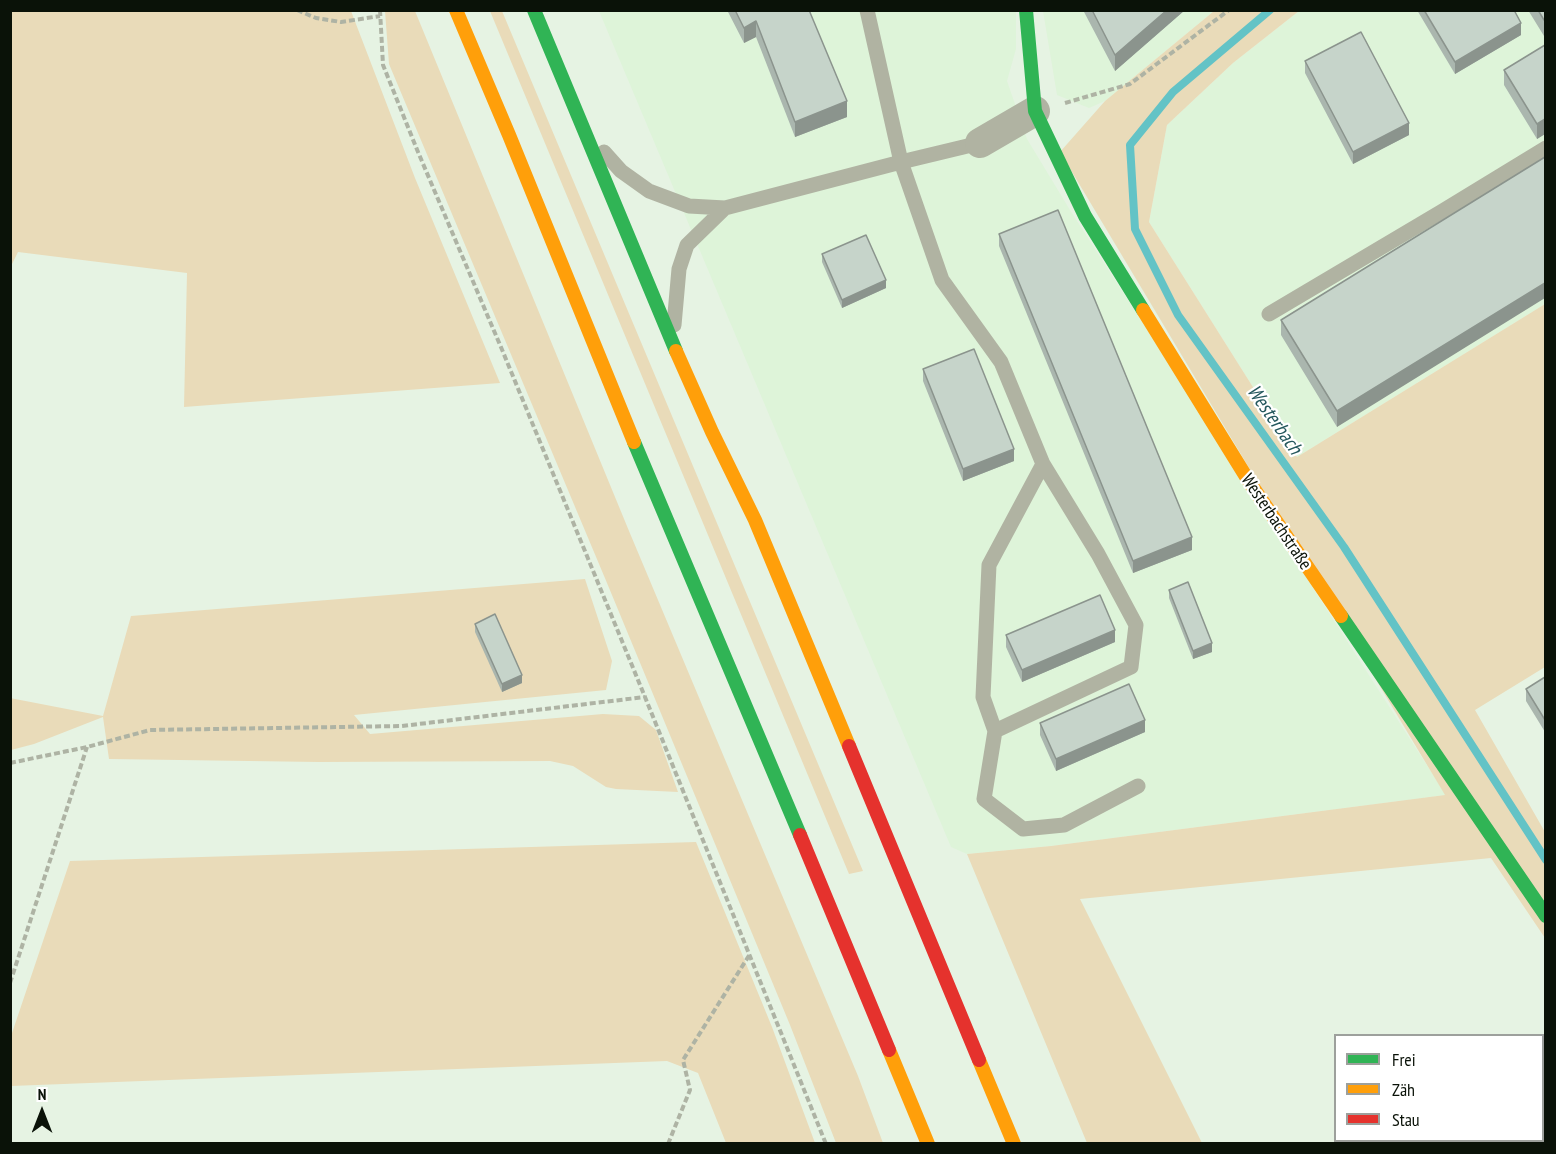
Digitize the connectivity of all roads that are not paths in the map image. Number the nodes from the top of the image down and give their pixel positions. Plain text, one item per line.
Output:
1 (456, 10) edge
2 (534, 10) edge
3 (867, 10) edge
4 (1026, 10) edge
5 (1035, 111) junction
6 (585, 131) junction
7 (980, 143) joint
8 (1545, 148) edge
9 (901, 162) junction
10 (724, 208) junction
11 (1269, 314) dead end
12 (673, 344) junction
13 (1043, 464) junction
14 (995, 731) junction
15 (1138, 786) dead end
16 (1545, 916) edge
17 (928, 1143) edge
18 (1014, 1143) edge

1 - 17 main road
2 - 6 main road
3 - 9 lane
4 - 5 main road, Westerbachstraße
5 - 7 street
5 - 16 main road, Westerbachstraße
6 - 10 lane
6 - 12 main road
7 - 9 lane
8 - 11 lane
9 - 10 lane
9 - 13 lane
10 - 12 lane
12 - 18 main road
13 - 14 lane
13 - 14 lane
14 - 15 lane

